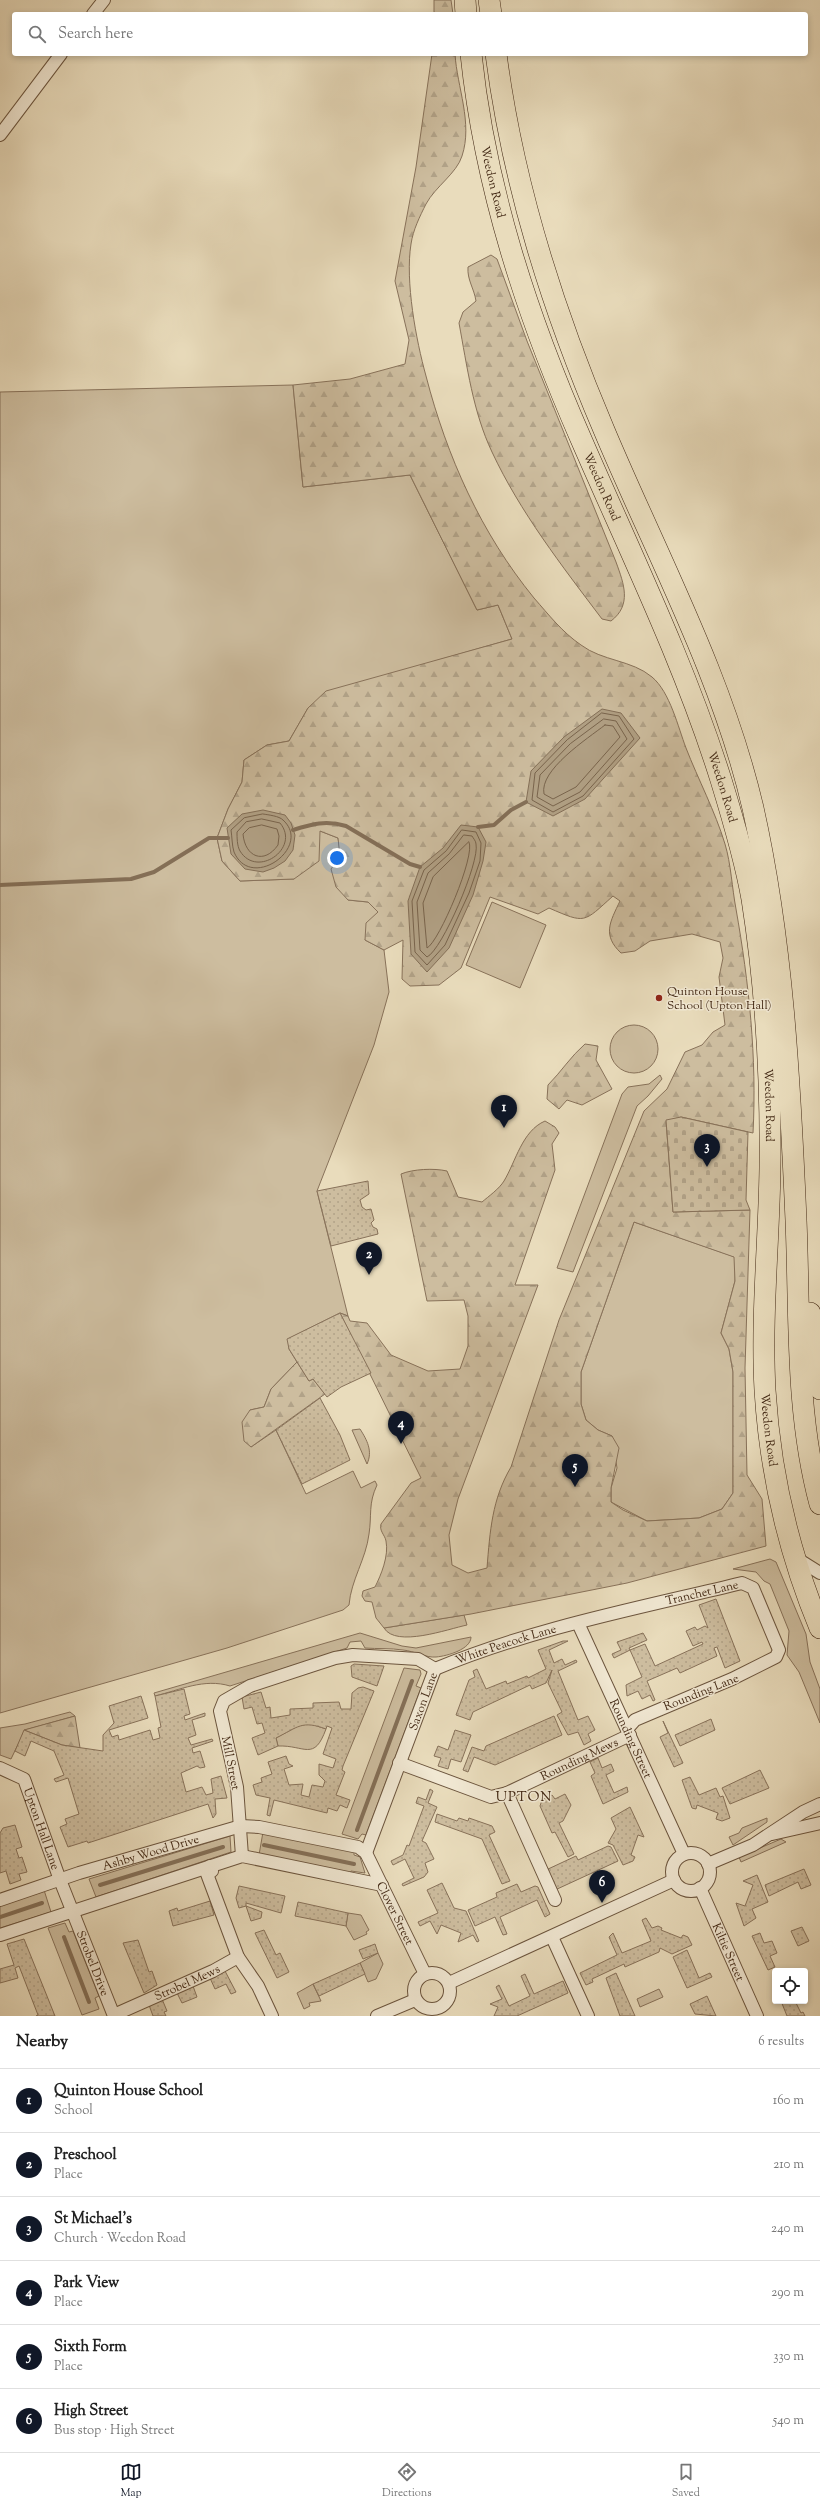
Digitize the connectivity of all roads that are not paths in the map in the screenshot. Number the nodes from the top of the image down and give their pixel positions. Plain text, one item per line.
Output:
1 (104, 0) edge
2 (465, 0) edge
3 (489, 0) edge
4 (95, 12) edge
5 (466, 12) edge
6 (491, 12) edge
7 (60, 56) edge
8 (471, 56) edge
9 (496, 56) edge
10 (0, 135) edge
11 (797, 1254) junction
12 (799, 1350) junction
13 (820, 1389) edge
14 (820, 1440) edge
15 (820, 1504) edge
16 (793, 1557) junction
17 (820, 1573) edge
18 (578, 1623) junction
19 (820, 1628) edge
20 (776, 1657) joint
21 (435, 1669) junction
22 (224, 1701) joint
23 (629, 1732) junction
24 (399, 1763) junction
25 (0, 1768) edge
26 (507, 1793) junction
27 (820, 1804) edge
28 (820, 1823) edge
29 (241, 1826) junction
30 (769, 1835) junction
31 (366, 1853) junction
32 (684, 1854) junction
33 (242, 1856) junction
34 (708, 1864) junction
35 (210, 1866) junction
36 (60, 1880) junction
37 (674, 1880) junction
38 (382, 1885) junction
39 (700, 1888) junction
40 (0, 1900) edge
41 (556, 1900) dead end
42 (72, 1911) junction
43 (0, 1935) edge
44 (552, 1937) junction
45 (238, 1957) junction
46 (425, 1974) junction
47 (449, 1984) junction
48 (415, 2000) junction
49 (442, 2012) edge
50 (114, 2016) edge
51 (272, 2016) edge
52 (377, 2016) edge
53 (588, 2016) edge
54 (757, 2016) edge

1 - 4 street
2 - 5 highway
3 - 6 highway
7 - 10 street
8 - 16 highway, Weedon Road
9 - 11 highway, Weedon Road
11 - 12 highway, Weedon Road
11 - 13 highway
12 - 14 highway, Weedon Road
12 - 15 highway, Weedon Road
16 - 17 street
16 - 19 highway, Weedon Road
18 - 20 street, Tranchet Lane
18 - 21 street, White Peacock Lane
18 - 23 street, Rounding Street
20 - 23 street, Rounding Lane
21 - 22 street, Saxon Lane
21 - 24 street, Saxon Lane
22 - 29 street, Mill Street
23 - 26 street, Rounding Mews
23 - 32 street, Rounding Street
24 - 26 street, Rounding Mews
24 - 31 street, Saxon Lane
25 - 36 street, Upton Hall Lane
26 - 41 street
27 - 30 street
28 - 30 street
29 - 31 street, Ashby Wood Drive
29 - 33 street
29 - 36 street, Ashby Wood Drive
30 - 34 street
31 - 38 street, Clover Street
32 - 34 street
32 - 37 street
33 - 35 street
33 - 38 street
34 - 39 street
35 - 42 street
35 - 45 street
36 - 40 street, Ashby Wood Drive
36 - 42 street
37 - 39 street
37 - 44 street
38 - 46 street, Clover Street
39 - 54 street, Kiltie Street
42 - 43 street
42 - 50 street, Strobel Drive
44 - 47 street
44 - 53 street
45 - 50 street, Strobel Mews
45 - 51 street
46 - 47 street
46 - 48 street
47 - 49 street
48 - 49 street
48 - 52 street

